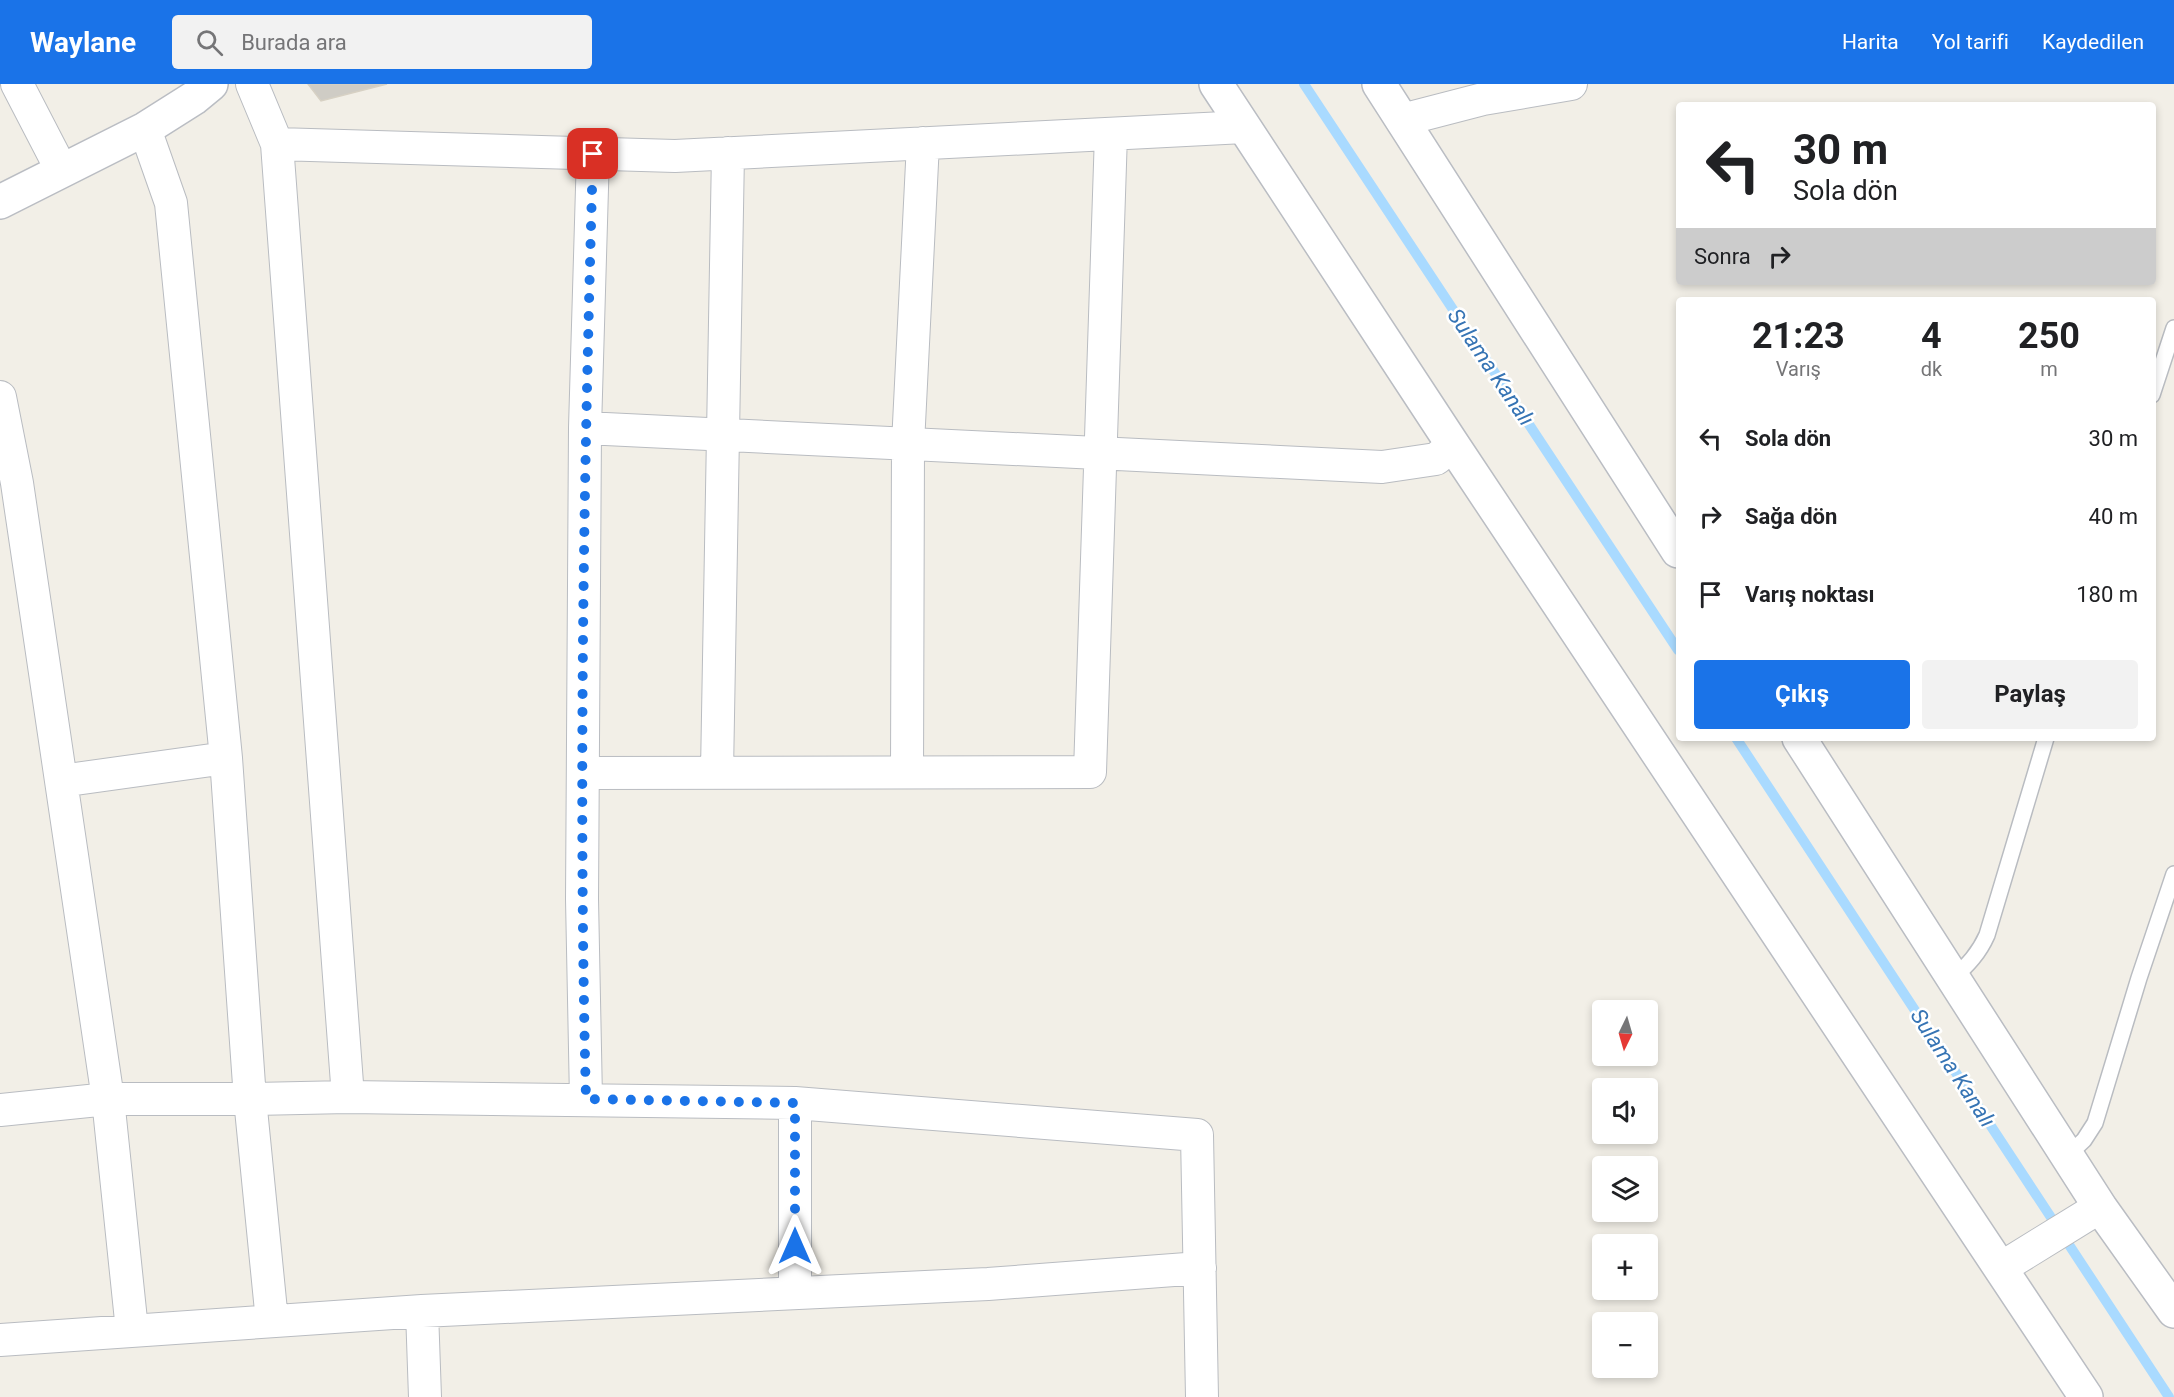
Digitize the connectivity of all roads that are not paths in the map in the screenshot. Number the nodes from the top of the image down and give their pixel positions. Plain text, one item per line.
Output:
1 (17, 84) edge
2 (211, 84) edge
3 (252, 84) edge
4 (1216, 84) edge
5 (1378, 84) edge
6 (1571, 84) edge
7 (1402, 120) junction
8 (1244, 127) junction
9 (144, 129) junction
10 (1111, 134) junction
11 (924, 143) junction
12 (277, 144) junction
13 (728, 153) junction
14 (593, 154) junction
15 (61, 169) junction
16 (0, 202) edge
17 (2174, 328) edge
18 (2156, 383) edge
19 (0, 397) edge
20 (585, 428) junction
21 (724, 435) junction
22 (908, 444) junction
23 (1454, 445) junction
24 (1100, 453) junction
25 (1676, 548) edge
26 (1801, 741) edge
27 (2045, 741) edge
28 (226, 758) junction
29 (717, 772) junction
30 (907, 772) junction
31 (583, 773) junction
32 (61, 781) junction
33 (2174, 874) edge
34 (1953, 978) junction
35 (348, 1097) junction
36 (108, 1099) junction
37 (250, 1099) junction
38 (586, 1099) junction
39 (795, 1103) junction
40 (0, 1110) edge
41 (2067, 1156) junction
42 (2100, 1207) junction
43 (2008, 1264) junction
44 (1200, 1268) junction
45 (795, 1293) junction
46 (2169, 1296) edge
47 (422, 1311) junction
48 (272, 1321) junction
49 (132, 1330) junction
50 (0, 1340) edge
51 (2075, 1392) edge
52 (425, 1397) edge
53 (1202, 1397) edge

1 - 15 street
2 - 9 street
3 - 12 street
4 - 8 street
5 - 7 street
6 - 7 street
7 - 25 street
8 - 10 street
8 - 23 street
9 - 15 street
9 - 28 street
10 - 11 street
10 - 24 street
11 - 13 street
11 - 22 street
12 - 14 street
12 - 35 street
13 - 14 street
13 - 21 street
14 - 20 street
15 - 16 street
17 - 18 lane
19 - 32 street
20 - 21 street
20 - 31 street
21 - 22 street
21 - 29 street
22 - 24 street
22 - 30 street
23 - 24 street
23 - 43 street
24 - 30 street
26 - 34 street
27 - 34 lane
28 - 32 street
28 - 37 street
29 - 30 street
29 - 31 street
31 - 38 street
32 - 36 street
33 - 41 lane
34 - 41 street
35 - 37 street
35 - 38 street
36 - 37 street
36 - 40 street
36 - 49 street
37 - 48 street
38 - 39 street
39 - 44 street
39 - 45 street
41 - 42 street
42 - 43 street
42 - 46 street
43 - 51 street
44 - 45 street
44 - 53 street
45 - 47 street
47 - 48 street
47 - 52 street
48 - 49 street
49 - 50 street

